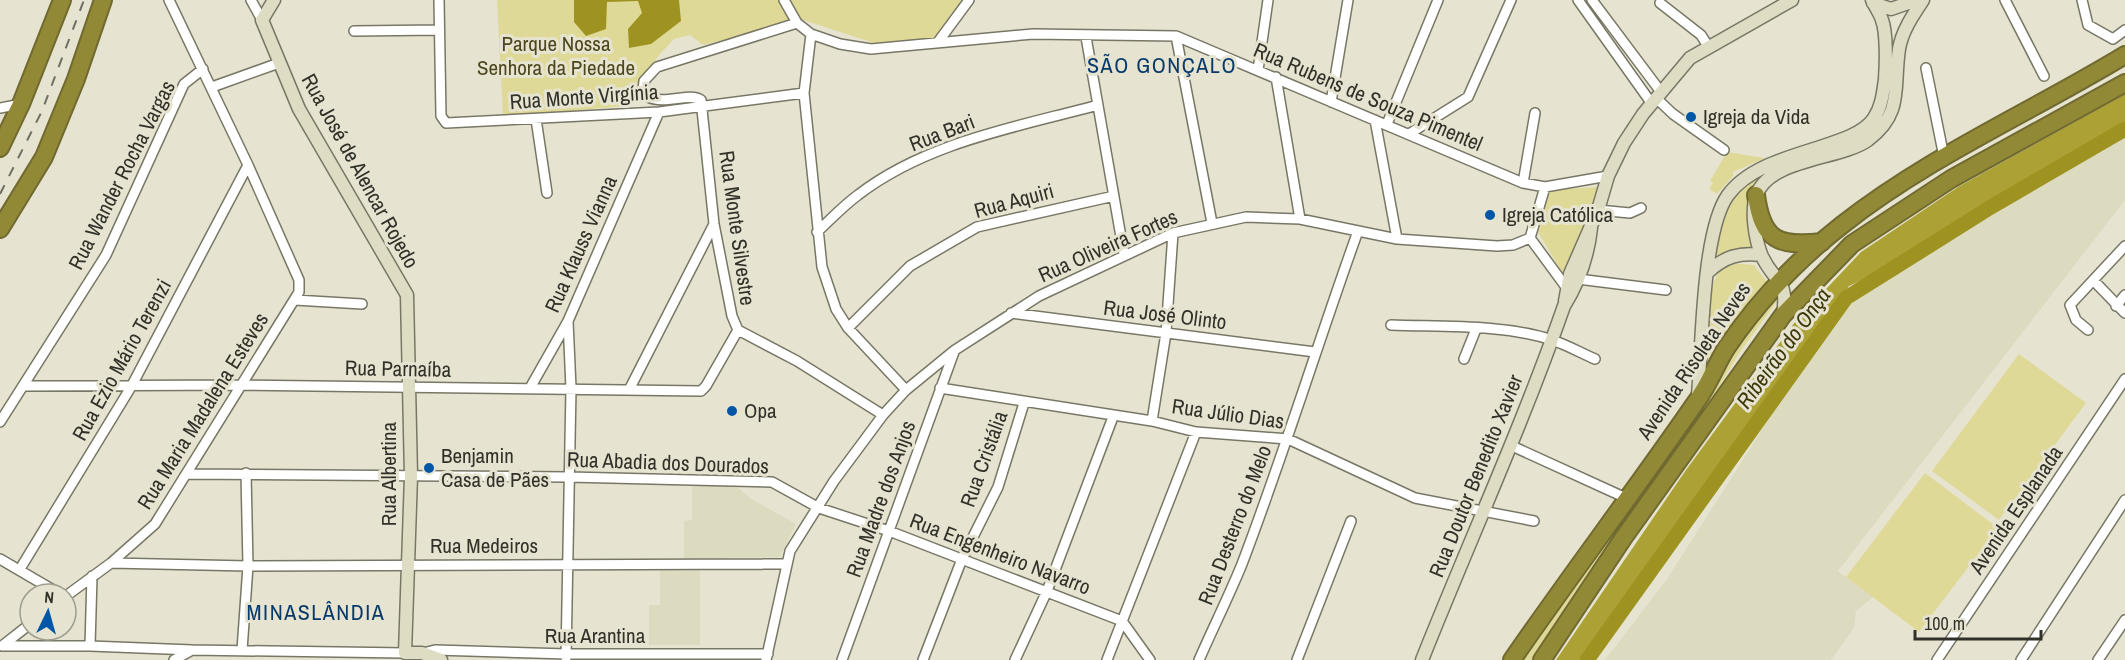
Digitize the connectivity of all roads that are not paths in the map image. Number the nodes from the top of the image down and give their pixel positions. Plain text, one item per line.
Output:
1 (62, 0) edge
2 (103, 0) edge
3 (169, 0) edge
4 (251, 0) edge
5 (274, 0) edge
6 (439, 0) edge
7 (784, 0) edge
8 (969, 0) edge
9 (1268, 0) edge
10 (1348, 0) edge
11 (1511, 0) edge
12 (1578, 0) edge
13 (1592, 0) edge
14 (1792, 0) edge
15 (1917, 0) edge
16 (1923, 0) edge
17 (2006, 0) edge
18 (2082, 0) edge
19 (1435, 1) edge
20 (1873, 1) edge
21 (1660, 3) dead end
22 (262, 20) junction
23 (797, 23) junction
24 (439, 30) junction
25 (2125, 30) edge
26 (354, 31) dead end
27 (811, 34) junction
28 (1176, 36) junction
29 (1086, 37) junction
30 (938, 42) junction
31 (1708, 46) junction
32 (2125, 55) edge
33 (279, 63) junction
34 (1926, 68) dead end
35 (203, 69) junction
36 (1258, 70) junction
37 (2044, 75) dead end
38 (1276, 77) junction
39 (2125, 83) edge
40 (212, 87) junction
41 (804, 93) junction
42 (1656, 98) junction
43 (1331, 102) junction
44 (21, 104) junction
45 (1098, 105) junction
46 (703, 106) junction
47 (0, 108) edge
48 (659, 111) junction
49 (1536, 113) dead end
50 (536, 119) junction
51 (1375, 120) junction
52 (1387, 124) junction
53 (1409, 134) junction
54 (0, 148) edge
55 (1724, 150) dead end
56 (1944, 157) junction
57 (248, 165) junction
58 (1608, 176) junction
59 (1523, 183) junction
60 (1545, 187) junction
61 (547, 192) dead end
62 (1756, 195) junction
63 (1114, 196) junction
64 (1641, 207) dead end
65 (1598, 210) junction
66 (1300, 219) junction
67 (1212, 223) junction
68 (714, 224) junction
69 (0, 229) edge
70 (1358, 231) junction
71 (817, 232) junction
72 (1173, 233) junction
73 (1397, 238) junction
74 (1530, 238) junction
75 (1822, 242) junction
76 (2125, 246) edge
77 (1124, 254) junction
78 (1761, 255) junction
79 (1708, 272) junction
80 (1780, 280) junction
81 (2094, 281) junction
82 (1573, 285) junction
83 (1666, 290) dead end
84 (407, 295) joint
85 (2125, 295) edge
86 (295, 300) junction
87 (362, 304) dead end
88 (2116, 306) junction
89 (1011, 313) junction
90 (2125, 313) edge
91 (1784, 315) junction
92 (568, 321) junction
93 (1391, 325) dead end
94 (848, 328) junction
95 (1476, 329) junction
96 (738, 330) junction
97 (2088, 330) dead end
98 (1166, 333) junction
99 (1552, 340) junction
100 (955, 350) junction
101 (1315, 352) junction
102 (1464, 359) dead end
103 (1595, 359) dead end
104 (2125, 379) edge
105 (23, 386) junction
106 (241, 386) junction
107 (131, 387) junction
108 (408, 388) junction
109 (530, 388) junction
110 (571, 388) junction
111 (940, 388) junction
112 (629, 390) junction
113 (906, 390) junction
114 (1698, 400) junction
115 (1024, 403) junction
116 (883, 415) junction
117 (1113, 417) junction
118 (1152, 421) junction
119 (0, 422) edge
120 (1196, 432) junction
121 (1288, 439) junction
122 (1512, 446) junction
123 (246, 473) junction
124 (187, 474) junction
125 (411, 476) junction
126 (569, 477) junction
127 (1626, 498) junction
128 (2125, 500) edge
129 (819, 508) junction
130 (1482, 511) junction
131 (1351, 521) dead end
132 (1534, 521) dead end
133 (889, 531) junction
134 (0, 559) edge
135 (962, 559) junction
136 (111, 564) junction
137 (407, 564) junction
138 (568, 564) junction
139 (786, 564) junction
140 (248, 566) junction
141 (20, 569) junction
142 (92, 576) junction
143 (41, 582) edge
144 (78, 587) edge
145 (1047, 591) junction
146 (2125, 620) edge
147 (1122, 621) junction
148 (18, 634) edge
149 (90, 646) junction
150 (1, 647) edge
151 (192, 650) junction
152 (242, 650) junction
153 (405, 652) junction
154 (422, 653) junction
155 (566, 657) edge
156 (767, 657) edge
157 (174, 660) edge
158 (441, 660) edge
159 (842, 660) edge
160 (924, 660) edge
161 (1015, 660) edge
162 (1107, 660) edge
163 (1150, 660) edge
164 (1199, 660) edge
165 (1297, 660) edge
166 (1422, 660) edge
167 (1512, 660) edge
168 (1542, 660) edge
169 (1937, 660) edge
170 (2021, 660) edge
171 (2098, 660) edge

1 - 44 highway
2 - 69 highway
3 - 35 street
4 - 22 street, Rua José de Alencar Rojedo
5 - 22 street
6 - 24 street
7 - 23 street, Rua Rubens de Souza Pimentel
8 - 30 street
9 - 36 street
10 - 43 street
11 - 53 street
12 - 42 street
13 - 42 street
14 - 31 street, Rua Doutor Benedito Xavier
15 - 20 street
16 - 62 street
17 - 37 street
18 - 25 street
19 - 52 street
20 - 79 street
21 - 31 street
22 - 33 street, Rua José de Alencar Rojedo
23 - 27 street, Rua Rubens de Souza Pimentel
23 - 46 street
24 - 26 street
24 - 50 street, Rua Monte Virgínia
27 - 30 street, Rua Rubens de Souza Pimentel
27 - 41 street
28 - 29 street, Rua Rubens de Souza Pimentel
28 - 36 street, Rua Rubens de Souza Pimentel
28 - 67 street
29 - 30 street, Rua Rubens de Souza Pimentel
29 - 45 street
31 - 42 street, Rua Doutor Benedito Xavier
32 - 56 highway, Avenida Risoleta Neves
33 - 40 street
33 - 84 street, Rua José de Alencar Rojedo
34 - 56 street
35 - 40 street
35 - 105 street, Rua Wander Rocha Vargas
36 - 38 street, Rua Rubens de Souza Pimentel
38 - 43 street, Rua Rubens de Souza Pimentel
38 - 66 street
39 - 91 highway, Avenida Risoleta Neves
40 - 57 street
41 - 46 street, Rua Monte Virgínia
41 - 71 street
42 - 55 street
42 - 58 street, Rua Doutor Benedito Xavier
43 - 51 street, Rua Rubens de Souza Pimentel
44 - 47 street
44 - 54 highway
45 - 63 street
45 - 71 street, Rua Bari
46 - 48 street, Rua Monte Virgínia
46 - 68 street, Rua Monte Silvestre
48 - 50 street, Rua Monte Virgínia
48 - 92 street, Rua Klauss Vianna
49 - 59 street
50 - 61 street
51 - 52 street, Rua Rubens de Souza Pimentel
51 - 73 street
52 - 53 street, Rua Rubens de Souza Pimentel
53 - 59 street, Rua Rubens de Souza Pimentel
56 - 75 highway, Avenida Risoleta Neves
57 - 86 street, Rua Maria Madalena Esteves
57 - 107 street, Rua Ezio Mário Terenzi
58 - 60 street, Rua Rubens de Souza Pimentel
58 - 65 street, Rua Doutor Benedito Xavier
59 - 60 street, Rua Rubens de Souza Pimentel
60 - 74 street
62 - 75 highway
62 - 78 street
63 - 77 street
63 - 94 street, Rua Aquiri
64 - 65 street
65 - 82 street, Rua Doutor Benedito Xavier
66 - 67 street, Rua Oliveira Fortes
66 - 70 street, Rua Oliveira Fortes
67 - 72 street, Rua Oliveira Fortes
68 - 96 street, Rua Monte Silvestre
68 - 112 street
70 - 73 street, Rua Oliveira Fortes
70 - 101 street, Rua Desterro do Melo
71 - 94 street
72 - 77 street, Rua Oliveira Fortes
72 - 98 street
73 - 74 street, Rua Oliveira Fortes
74 - 82 street
75 - 80 highway, Avenida Risoleta Neves
76 - 81 street
77 - 89 street, Rua Oliveira Fortes
78 - 79 street
78 - 80 street
79 - 114 street
80 - 91 street
80 - 114 highway, Avenida Risoleta Neves
81 - 88 street
81 - 97 street
82 - 83 street
82 - 99 street, Rua Doutor Benedito Xavier
84 - 108 street, Rua Albertina
85 - 88 street
86 - 87 street
86 - 106 street, Rua Maria Madalena Esteves
88 - 90 street
89 - 98 street, Rua José Olinto
89 - 100 street, Rua Oliveira Fortes
91 - 168 highway, Avenida Risoleta Neves
92 - 109 street, Rua Klauss Vianna
92 - 110 street
93 - 95 street
94 - 113 street
95 - 99 street
95 - 102 street
96 - 112 street, Rua Parnaíba
96 - 116 street, Rua Monte Silvestre
98 - 101 street, Rua José Olinto
98 - 118 street
99 - 103 street
99 - 122 street, Rua Doutor Benedito Xavier
100 - 111 street, Rua Madre dos Anjos
100 - 113 street, Rua Oliveira Fortes
101 - 121 street, Rua Desterro do Melo
104 - 169 street, Avenida Esplanada
105 - 107 street, Rua Parnaíba
105 - 119 street, Rua Wander Rocha Vargas
106 - 107 street, Rua Parnaíba
106 - 108 street, Rua Parnaíba
106 - 124 street, Rua Maria Madalena Esteves
107 - 141 street, Rua Ezio Mário Terenzi
108 - 109 street, Rua Parnaíba
108 - 125 street, Rua Albertina
109 - 110 street, Rua Parnaíba
110 - 112 street, Rua Parnaíba
110 - 126 street
111 - 115 street, Rua Júlio Dias
111 - 133 street, Rua Madre dos Anjos
113 - 116 street, Rua Oliveira Fortes
114 - 127 highway, Avenida Risoleta Neves
115 - 117 street, Rua Júlio Dias
115 - 135 street, Rua Cristália
116 - 129 street, Rua Oliveira Fortes
117 - 118 street, Rua Júlio Dias
117 - 145 street
118 - 120 street, Rua Júlio Dias
120 - 121 street, Rua Júlio Dias
120 - 147 street
121 - 130 street, Rua Júlio Dias
121 - 164 street, Rua Desterro do Melo
122 - 127 street
122 - 130 street, Rua Doutor Benedito Xavier
123 - 124 street, Rua Abadia dos Dourados
123 - 125 street, Rua Abadia dos Dourados
123 - 140 street
124 - 136 street, Rua Maria Madalena Esteves
125 - 126 street, Rua Abadia dos Dourados
125 - 137 street, Rua Albertina
126 - 129 street, Rua Abadia dos Dourados
126 - 138 street
127 - 167 highway, Avenida Risoleta Neves
128 - 170 street
129 - 133 street, Rua Engenheiro Navarro
129 - 139 street, Rua Oliveira Fortes
130 - 132 street, Rua Júlio Dias
130 - 166 street, Rua Doutor Benedito Xavier
131 - 165 street
133 - 135 street, Rua Engenheiro Navarro
133 - 159 street, Rua Madre dos Anjos
134 - 141 street
135 - 145 street, Rua Engenheiro Navarro
135 - 160 street, Rua Cristália
136 - 140 street, Rua Medeiros
136 - 142 street, Rua Maria Madalena Esteves
137 - 138 street, Rua Medeiros
137 - 140 street, Rua Medeiros
137 - 153 street, Rua Albertina
138 - 139 street, Rua Medeiros
138 - 155 street
139 - 156 street, Rua Oliveira Fortes
140 - 152 street
141 - 143 street
142 - 144 street, Rua Maria Madalena Esteves
142 - 149 street
145 - 147 street, Rua Engenheiro Navarro
145 - 161 street
146 - 171 street
147 - 162 street
147 - 163 street
148 - 150 street
149 - 150 street
149 - 151 street
151 - 152 street
151 - 157 street
152 - 153 street
153 - 154 street
154 - 155 street, Rua Arantina
154 - 158 street
155 - 156 street, Rua Arantina

